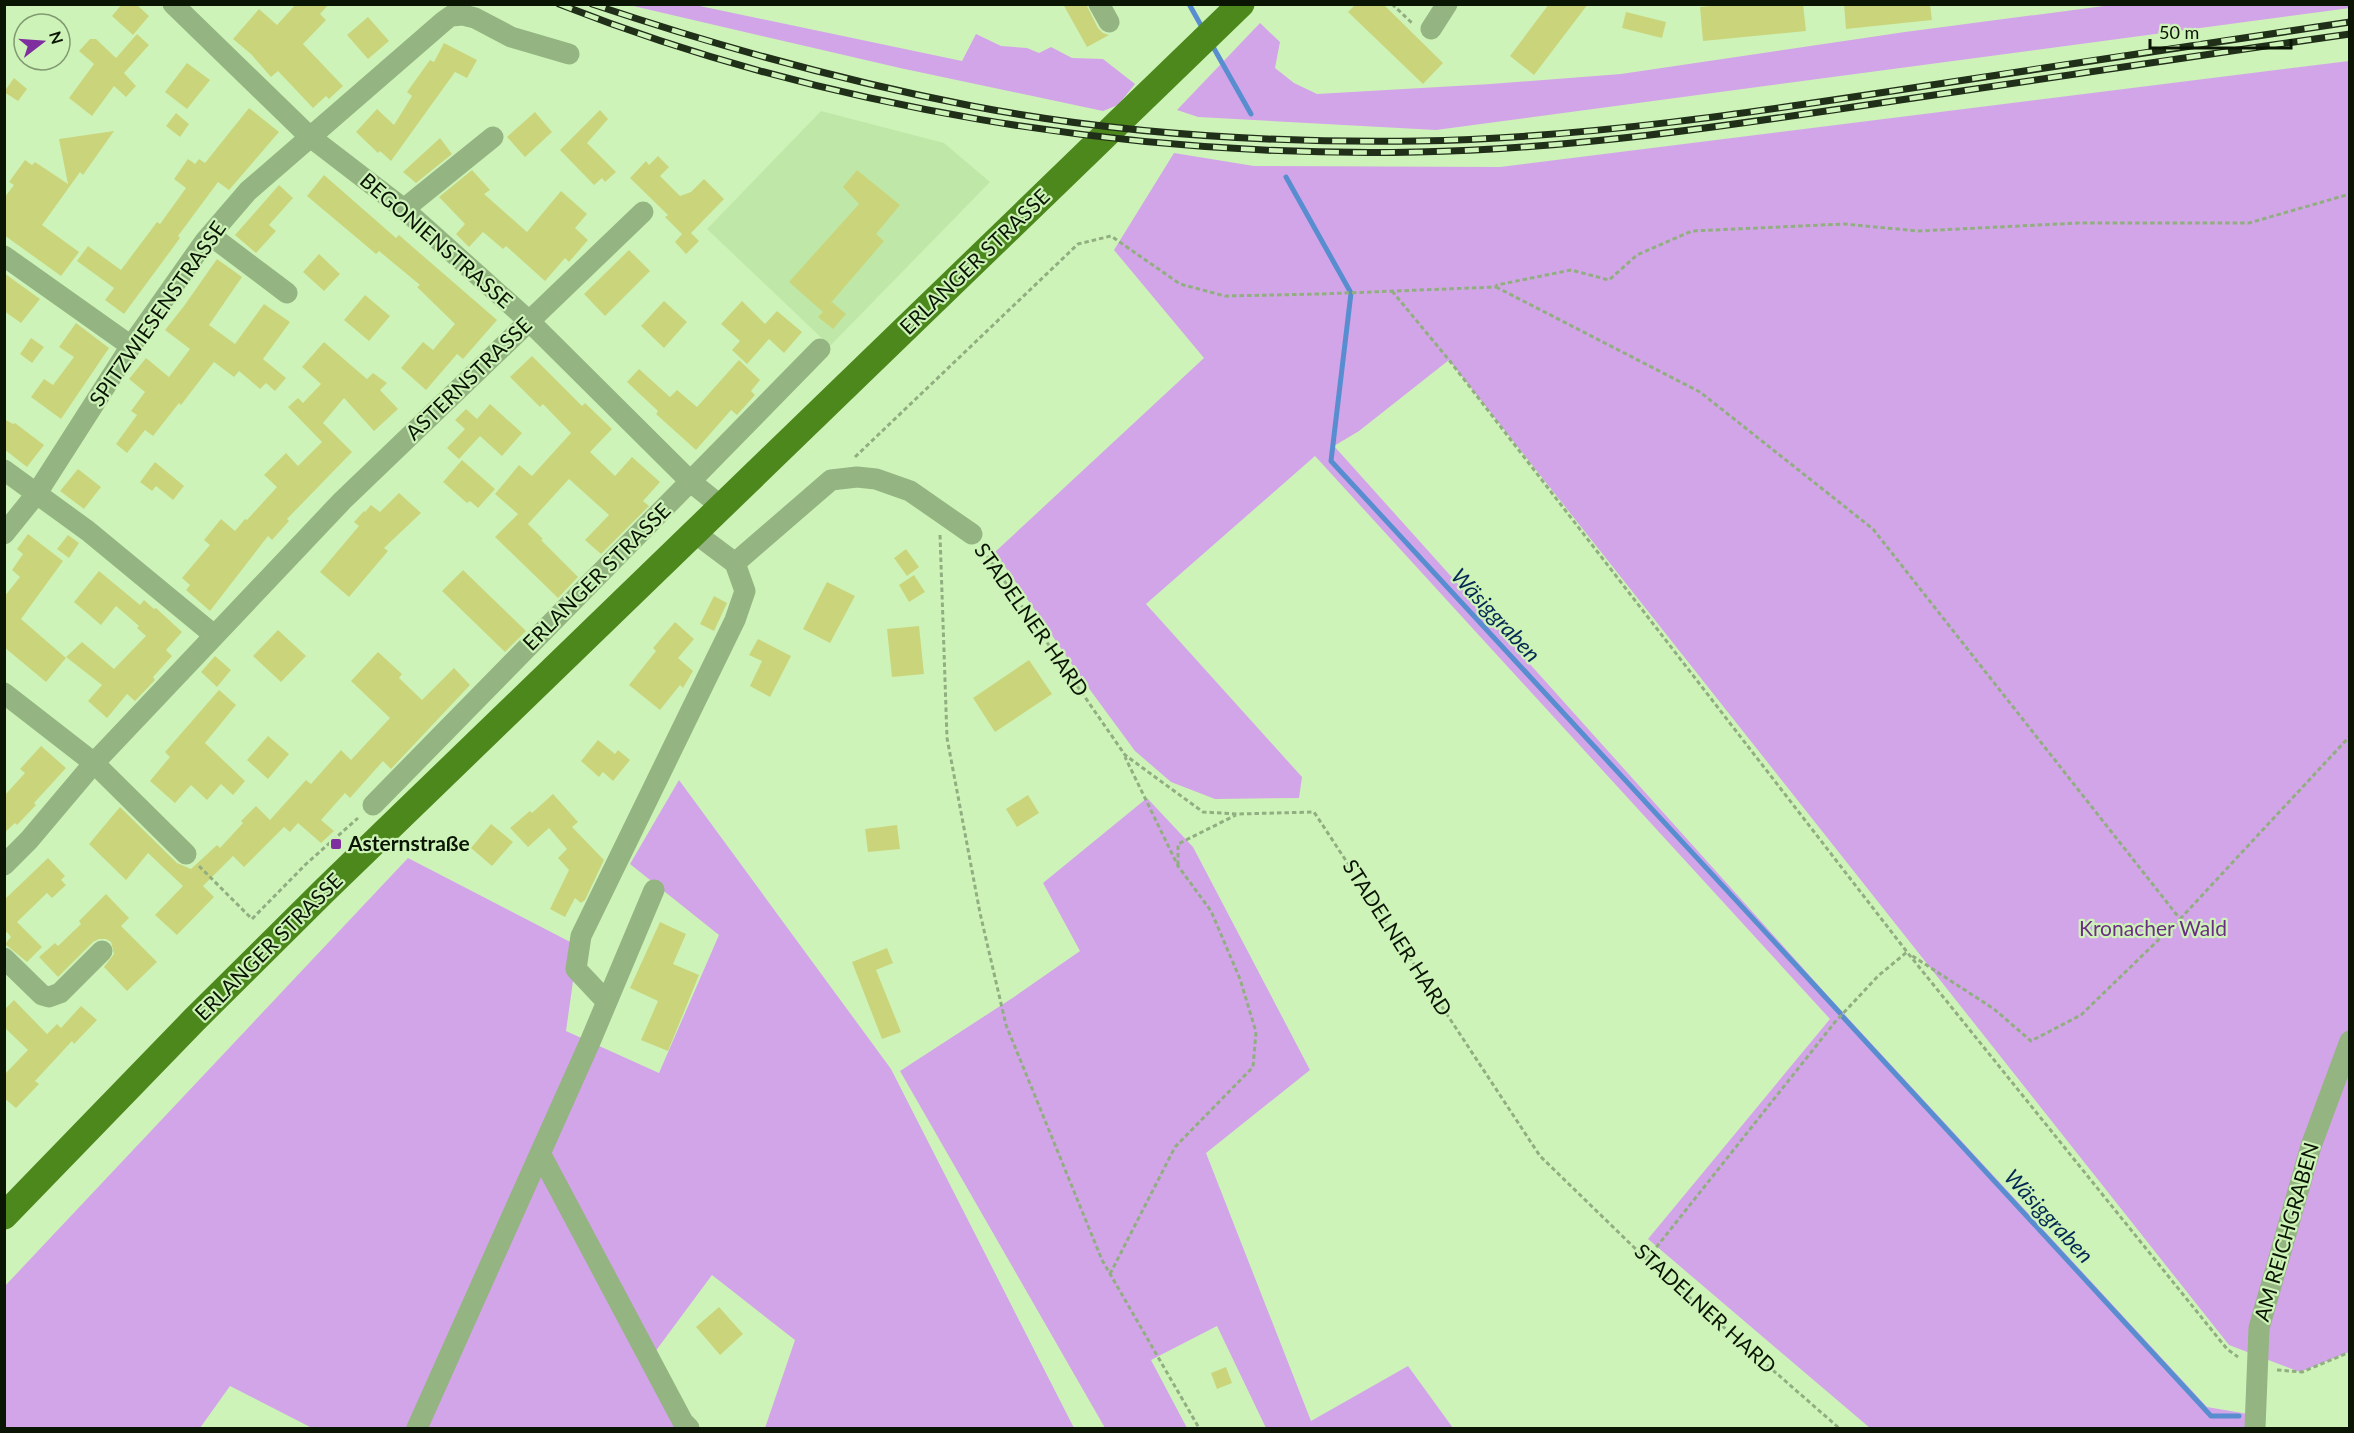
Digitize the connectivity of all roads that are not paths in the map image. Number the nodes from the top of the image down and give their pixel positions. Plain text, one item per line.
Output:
1 (173, 4) edge
2 (1241, 4) edge
3 (1447, 4) edge
4 (1431, 29) dead end
5 (569, 54) dead end
6 (309, 136) junction
7 (493, 136) dead end
8 (404, 209) junction
9 (643, 212) dead end
10 (210, 235) junction
11 (4, 256) edge
12 (287, 293) dead end
13 (529, 321) junction
14 (131, 346) junction
15 (820, 349) dead end
16 (4, 470) edge
17 (691, 482) junction
18 (37, 494) junction
19 (722, 507) junction
20 (695, 533) junction
21 (4, 534) edge
22 (972, 534) road end
23 (735, 563) junction
24 (214, 635) junction
25 (4, 693) edge
26 (94, 763) junction
27 (373, 805) road end
28 (186, 854) road end
29 (4, 865) edge
30 (654, 890) dead end
31 (102, 951) dead end
32 (4, 958) edge
33 (607, 1002) junction
34 (2349, 1041) edge
35 (540, 1153) junction
36 (4, 1216) edge
37 (417, 1428) edge
38 (689, 1428) edge
39 (2255, 1428) edge

1 - 6 street, BEGONIENSTRASSE
2 - 19 main road, ERLANGER STRASSE
3 - 4 street
5 - 6 street, SPITZWIESENSTRASSE
6 - 8 street, BEGONIENSTRASSE
6 - 10 street, SPITZWIESENSTRASSE
7 - 8 street
8 - 13 street, BEGONIENSTRASSE
9 - 13 street, ASTERNSTRASSE
10 - 12 street
10 - 14 street, SPITZWIESENSTRASSE
11 - 14 street
13 - 17 street, BEGONIENSTRASSE
13 - 24 street, ASTERNSTRASSE
14 - 18 street, SPITZWIESENSTRASSE
15 - 17 street, ERLANGER STRASSE
16 - 18 street
17 - 19 street, BEGONIENSTRASSE
17 - 27 street, ERLANGER STRASSE
18 - 21 street, SPITZWIESENSTRASSE
18 - 24 street
19 - 20 main road, ERLANGER STRASSE
20 - 23 street, ERLANGER STRASSE
20 - 36 main road, ERLANGER STRASSE
22 - 23 street, STADELNER HARD
23 - 33 street
24 - 26 street, ASTERNSTRASSE
25 - 26 street
26 - 28 street
26 - 29 street, ASTERNSTRASSE
30 - 33 street
31 - 32 street
33 - 35 street
34 - 39 street, AM REICHGRABEN
35 - 37 street
35 - 38 street

